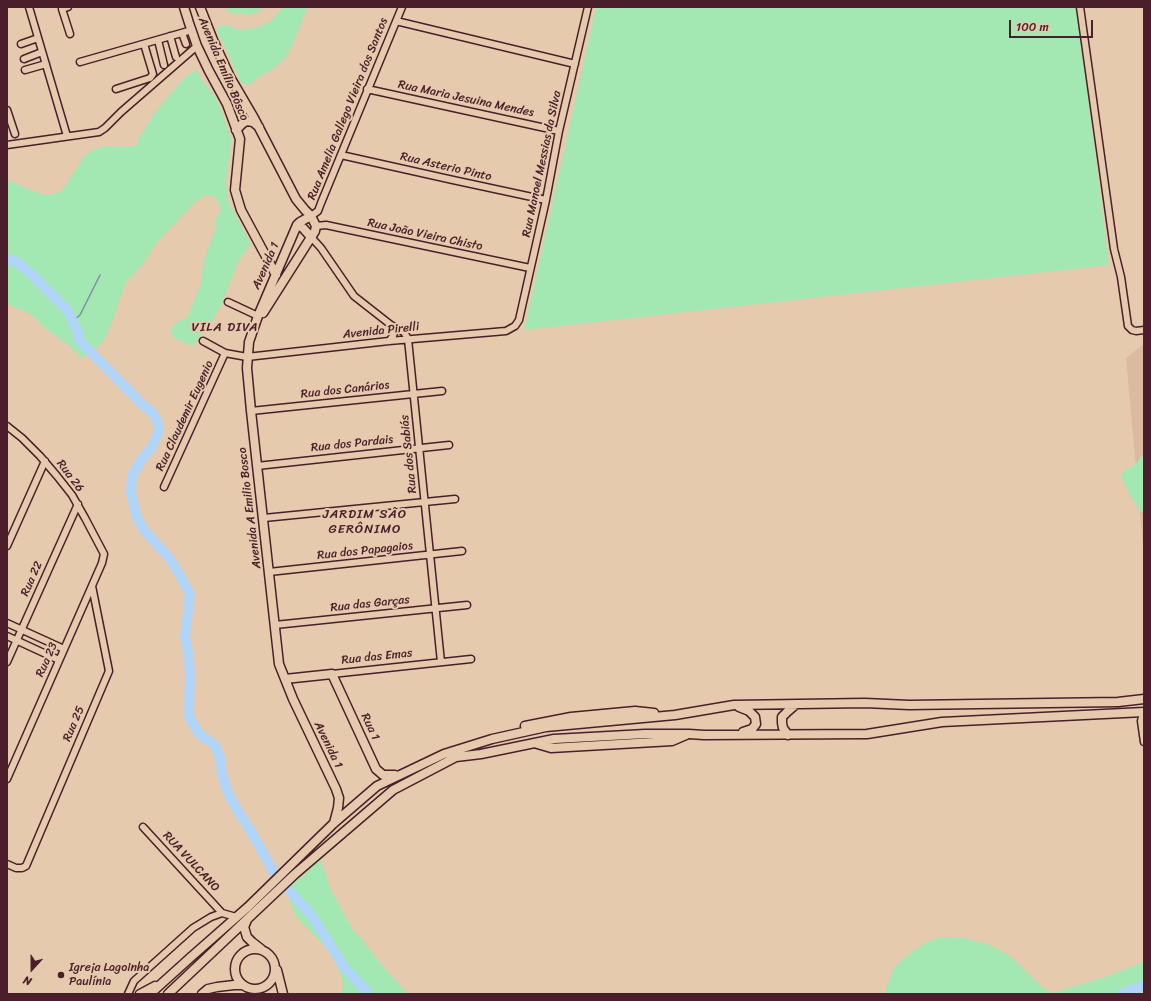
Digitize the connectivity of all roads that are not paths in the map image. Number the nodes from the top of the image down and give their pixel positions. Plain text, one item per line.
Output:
1 (29, 7) edge
2 (68, 7) edge
3 (184, 7) edge
4 (402, 7) edge
5 (588, 7) edge
6 (1080, 7) edge
7 (200, 10) edge
8 (396, 21) junction
9 (190, 27) junction
10 (182, 33) junction
11 (70, 34) dead end
12 (170, 36) junction
13 (38, 38) junction
14 (158, 40) junction
15 (21, 44) dead end
16 (144, 44) junction
17 (186, 44) dead end
18 (197, 46) junction
19 (42, 52) junction
20 (176, 57) dead end
21 (24, 59) dead end
22 (80, 62) dead end
23 (46, 64) junction
24 (575, 64) junction
25 (164, 65) dead end
26 (25, 70) dead end
27 (367, 89) junction
28 (116, 90) dead end
29 (7, 110) edge
30 (259, 127) junction
31 (236, 130) junction
32 (559, 131) junction
33 (15, 134) dead end
34 (67, 136) junction
35 (7, 145) edge
36 (342, 155) junction
37 (546, 200) junction
38 (311, 216) junction
39 (297, 225) junction
40 (316, 226) junction
41 (311, 237) junction
42 (530, 268) junction
43 (276, 275) junction
44 (228, 302) dead end
45 (258, 316) junction
46 (391, 325) junction
47 (515, 326) joint
48 (1144, 330) edge
49 (251, 332) junction
50 (408, 339) junction
51 (203, 341) dead end
52 (389, 341) junction
53 (225, 353) junction
54 (247, 357) junction
55 (442, 391) dead end
56 (414, 394) junction
57 (251, 411) junction
58 (8, 429) edge
59 (449, 445) dead end
60 (419, 448) junction
61 (45, 461) junction
62 (257, 466) junction
63 (164, 487) dead end
64 (455, 499) dead end
65 (425, 502) junction
66 (78, 504) junction
67 (264, 518) junction
68 (7, 546) edge
69 (103, 550) joint
70 (462, 551) dead end
71 (431, 555) junction
72 (269, 572) junction
73 (92, 585) junction
74 (467, 605) dead end
75 (436, 608) junction
76 (7, 623) edge
77 (275, 625) junction
78 (22, 630) junction
79 (7, 636) edge
80 (17, 641) junction
81 (64, 649) junction
82 (471, 659) dead end
83 (59, 660) junction
84 (7, 662) edge
85 (441, 662) junction
86 (332, 674) junction
87 (285, 679) junction
88 (1144, 699) edge
89 (734, 705) junction
90 (794, 705) junction
91 (1143, 712) edge
92 (739, 734) junction
93 (788, 734) junction
94 (1144, 742) edge
95 (398, 775) junction
96 (7, 779) edge
97 (334, 823) junction
98 (143, 827) dead end
99 (7, 864) edge
100 (222, 912) junction
101 (236, 917) junction
102 (247, 919) junction
103 (263, 951) junction
104 (276, 967) junction
105 (162, 984) junction
106 (243, 986) junction
107 (262, 992) edge
108 (170, 993) edge
109 (128, 994) edge
110 (140, 994) edge
111 (150, 994) edge
112 (202, 994) edge
113 (283, 994) edge

1 - 13 street
2 - 11 street
3 - 9 main road, Avenida Emílio Bôsco
4 - 8 street, Rua Amelia Gallego Vieira dos Santos
5 - 24 street, Rua Manoel Messias da Silva
6 - 48 street
7 - 9 main road
7 - 30 main road, Avenida Emílio Bôsco
8 - 24 street
8 - 27 street, Rua Amelia Gallego Vieira dos Santos
9 - 10 street
9 - 18 main road, Avenida Emílio Bôsco
10 - 12 street
10 - 17 street
12 - 14 street
12 - 20 street
13 - 15 street
13 - 19 street
14 - 16 street
14 - 25 street
16 - 22 street
16 - 28 street
18 - 31 main road, Avenida Emílio Bôsco
18 - 34 street
19 - 21 street
19 - 23 street
23 - 26 street
23 - 34 street
24 - 32 street, Rua Manoel Messias da Silva
27 - 32 street, Rua Maria Jesuina Mendes
27 - 36 street, Rua Amelia Gallego Vieira dos Santos
29 - 33 street
30 - 31 main road
30 - 38 main road, Avenida Emílio Bôsco
31 - 43 main road, Avenida Emílio Bôsco
32 - 37 street, Rua Manoel Messias da Silva
34 - 35 street
36 - 37 street, Rua Asterio Pinto
36 - 38 street, Rua Amelia Gallego Vieira dos Santos
37 - 42 street, Rua Manoel Messias da Silva
38 - 39 main road
38 - 40 main road, Avenida Emílio Bôsco
39 - 41 main road
39 - 43 main road, Avenida 1
40 - 41 main road
40 - 42 street, Rua João Vieira Chisto
41 - 46 street
41 - 49 main road
42 - 47 street, Rua Manoel Messias da Silva
43 - 45 main road, Avenida 1
44 - 45 street
45 - 49 main road, Avenida 1
46 - 50 street
46 - 52 street
47 - 50 street, Avenida Pirelli
49 - 54 main road, Avenida A Emilio Bosco
50 - 52 street, Avenida Pirelli
50 - 56 street, Rua dos Sabiás
51 - 53 street, Avenida Pirelli
52 - 54 street, Avenida Pirelli
53 - 54 street, Avenida Pirelli
53 - 63 street, Rua Claudemir Eugenio
54 - 57 main road, Avenida A Emilio Bosco
55 - 56 street, Rua dos Canários
56 - 57 street, Rua dos Canários
56 - 60 street, Rua dos Sabiás
57 - 62 main road, Avenida A Emilio Bosco
58 - 61 street, Rua 26
59 - 60 street, Rua dos Pardais
60 - 62 street, Rua dos Pardais
60 - 65 street, Rua dos Sabiás
61 - 66 street, Rua 26
61 - 68 street
62 - 67 main road, Avenida A Emilio Bosco
64 - 65 street
65 - 67 street
65 - 71 street, Rua dos Sabiás
66 - 69 street, Rua 26
66 - 78 street, Rua 22
67 - 72 main road, Avenida A Emilio Bosco
69 - 73 street, Rua 23
70 - 71 street, Rua dos Papagaios
71 - 72 street, Rua dos Papagaios
71 - 75 street, Rua dos Sabiás
72 - 77 main road, Avenida A Emilio Bosco
73 - 81 street, Rua 23
73 - 99 street, Rua 25
74 - 75 street, Rua das Garças
75 - 77 street, Rua das Garças
75 - 85 street, Rua dos Sabiás
76 - 78 street
77 - 87 main road, Avenida A Emilio Bosco
78 - 80 street, Rua 22
78 - 81 street
79 - 80 street
80 - 83 street
80 - 84 street, Rua 22
81 - 83 street, Rua 23
82 - 85 street, Rua das Emas
83 - 96 street, Rua 23
85 - 86 street, Rua das Emas
86 - 87 main road, Rua das Emas
86 - 95 main road, Rua 1
87 - 97 main road, Avenida 1
88 - 90 main road
89 - 90 main road
89 - 92 main road
89 - 95 main road
90 - 93 main road
91 - 93 main road
91 - 94 street
92 - 93 main road
92 - 102 main road
95 - 97 main road
97 - 101 main road
98 - 100 street, RUA VULCANO
100 - 101 street
100 - 109 street
101 - 105 main road
102 - 103 main road
102 - 108 main road
103 - 104 main road
103 - 106 main road
104 - 107 main road
104 - 113 main road
105 - 110 main road
105 - 111 main road
106 - 107 main road
106 - 112 main road

